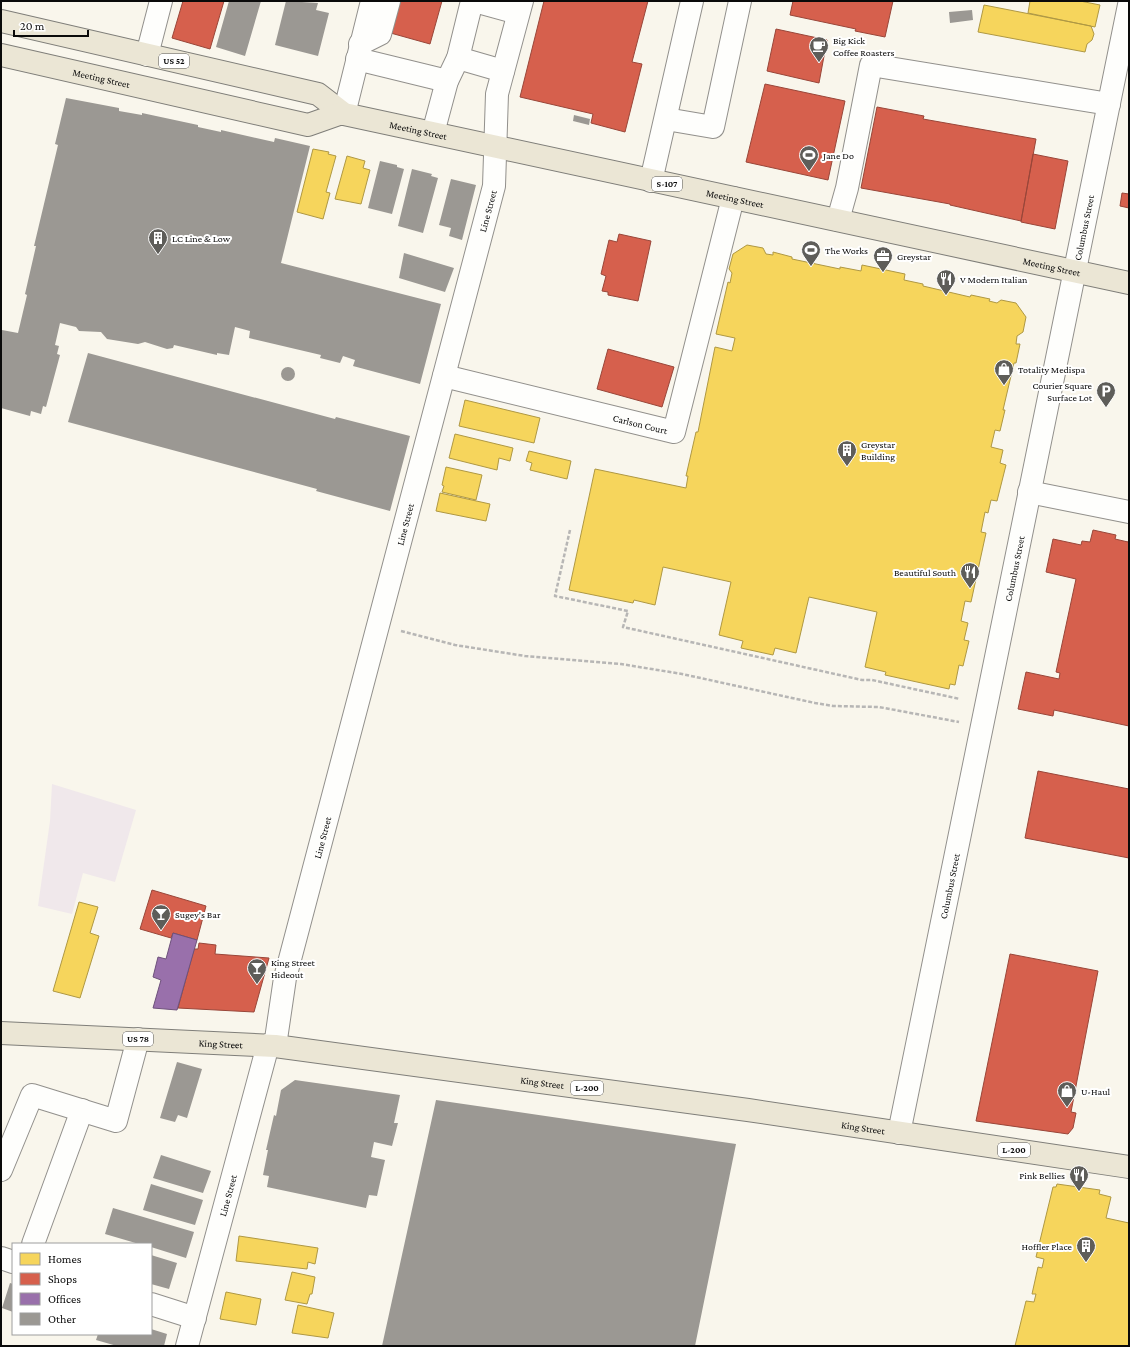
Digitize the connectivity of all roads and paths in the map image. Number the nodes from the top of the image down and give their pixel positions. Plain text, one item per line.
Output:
1 (161, 1) edge
2 (372, 1) edge
3 (389, 1) edge
4 (473, 1) edge
5 (692, 1) edge
6 (740, 1) edge
7 (1129, 4) edge
8 (520, 7) edge
9 (1, 21) edge
10 (358, 52) junction
11 (1, 55) edge
12 (146, 55) junction
13 (458, 58) junction
14 (503, 70) junction
15 (447, 81) junction
16 (1109, 104) junction
17 (343, 113) junction
18 (666, 119) junction
19 (433, 133) junction
20 (496, 147) junction
21 (651, 180) junction
22 (733, 198) junction
23 (838, 220) junction
24 (1073, 272) junction
25 (1129, 283) edge
26 (444, 376) junction
27 (1029, 492) junction
28 (1129, 512) edge
29 (570, 530) dead end
30 (378, 626) junction
31 (960, 699) dead end
32 (982, 726) junction
33 (1, 1033) edge
34 (138, 1039) junction
35 (272, 1045) junction
36 (82, 1110) junction
37 (899, 1133) junction
38 (1129, 1168) edge
39 (1, 1170) edge
40 (33, 1243) edge
41 (1, 1258) edge
42 (12, 1262) edge
43 (152, 1304) edge
44 (195, 1318) junction
45 (187, 1346) edge

1 - 12 street
2 - 10 street
3 - 10 street
4 - 8 street
4 - 13 street
5 - 18 street
6 - 18 street
7 - 16 street, Columbus Street
8 - 14 street, Line Street
9 - 12 main road, Meeting Street / US 52
10 - 15 street
10 - 17 street
11 - 17 main road, Meeting Street
12 - 17 main road, Meeting Street / US 52
13 - 14 street
13 - 15 street
14 - 20 street, Line Street
15 - 19 street
16 - 23 street
16 - 24 street, Columbus Street
17 - 19 main road, Meeting Street / US 52
18 - 21 street
19 - 20 main road, Meeting Street / US 52
20 - 21 main road, Meeting Street / S-107
20 - 26 street, Line Street
21 - 22 main road, Meeting Street / S-107
22 - 23 main road, Meeting Street / S-107
22 - 26 street, Carlson Court
23 - 24 main road, Meeting Street / S-107
24 - 25 main road, Meeting Street / S-107
24 - 27 street, Columbus Street
26 - 30 street, Line Street
27 - 28 street
27 - 32 street, Columbus Street
29 - 31 path
30 - 32 path
30 - 35 street, Line Street
32 - 37 street, Columbus Street
33 - 34 main road, King Street / US 78
34 - 35 main road, King Street / US 78
34 - 36 street
35 - 37 main road, King Street / L-200
35 - 44 street, Line Street
36 - 39 street
36 - 40 street
37 - 38 main road, King Street / L-200
41 - 42 street
43 - 44 street
44 - 45 street, Line Street

